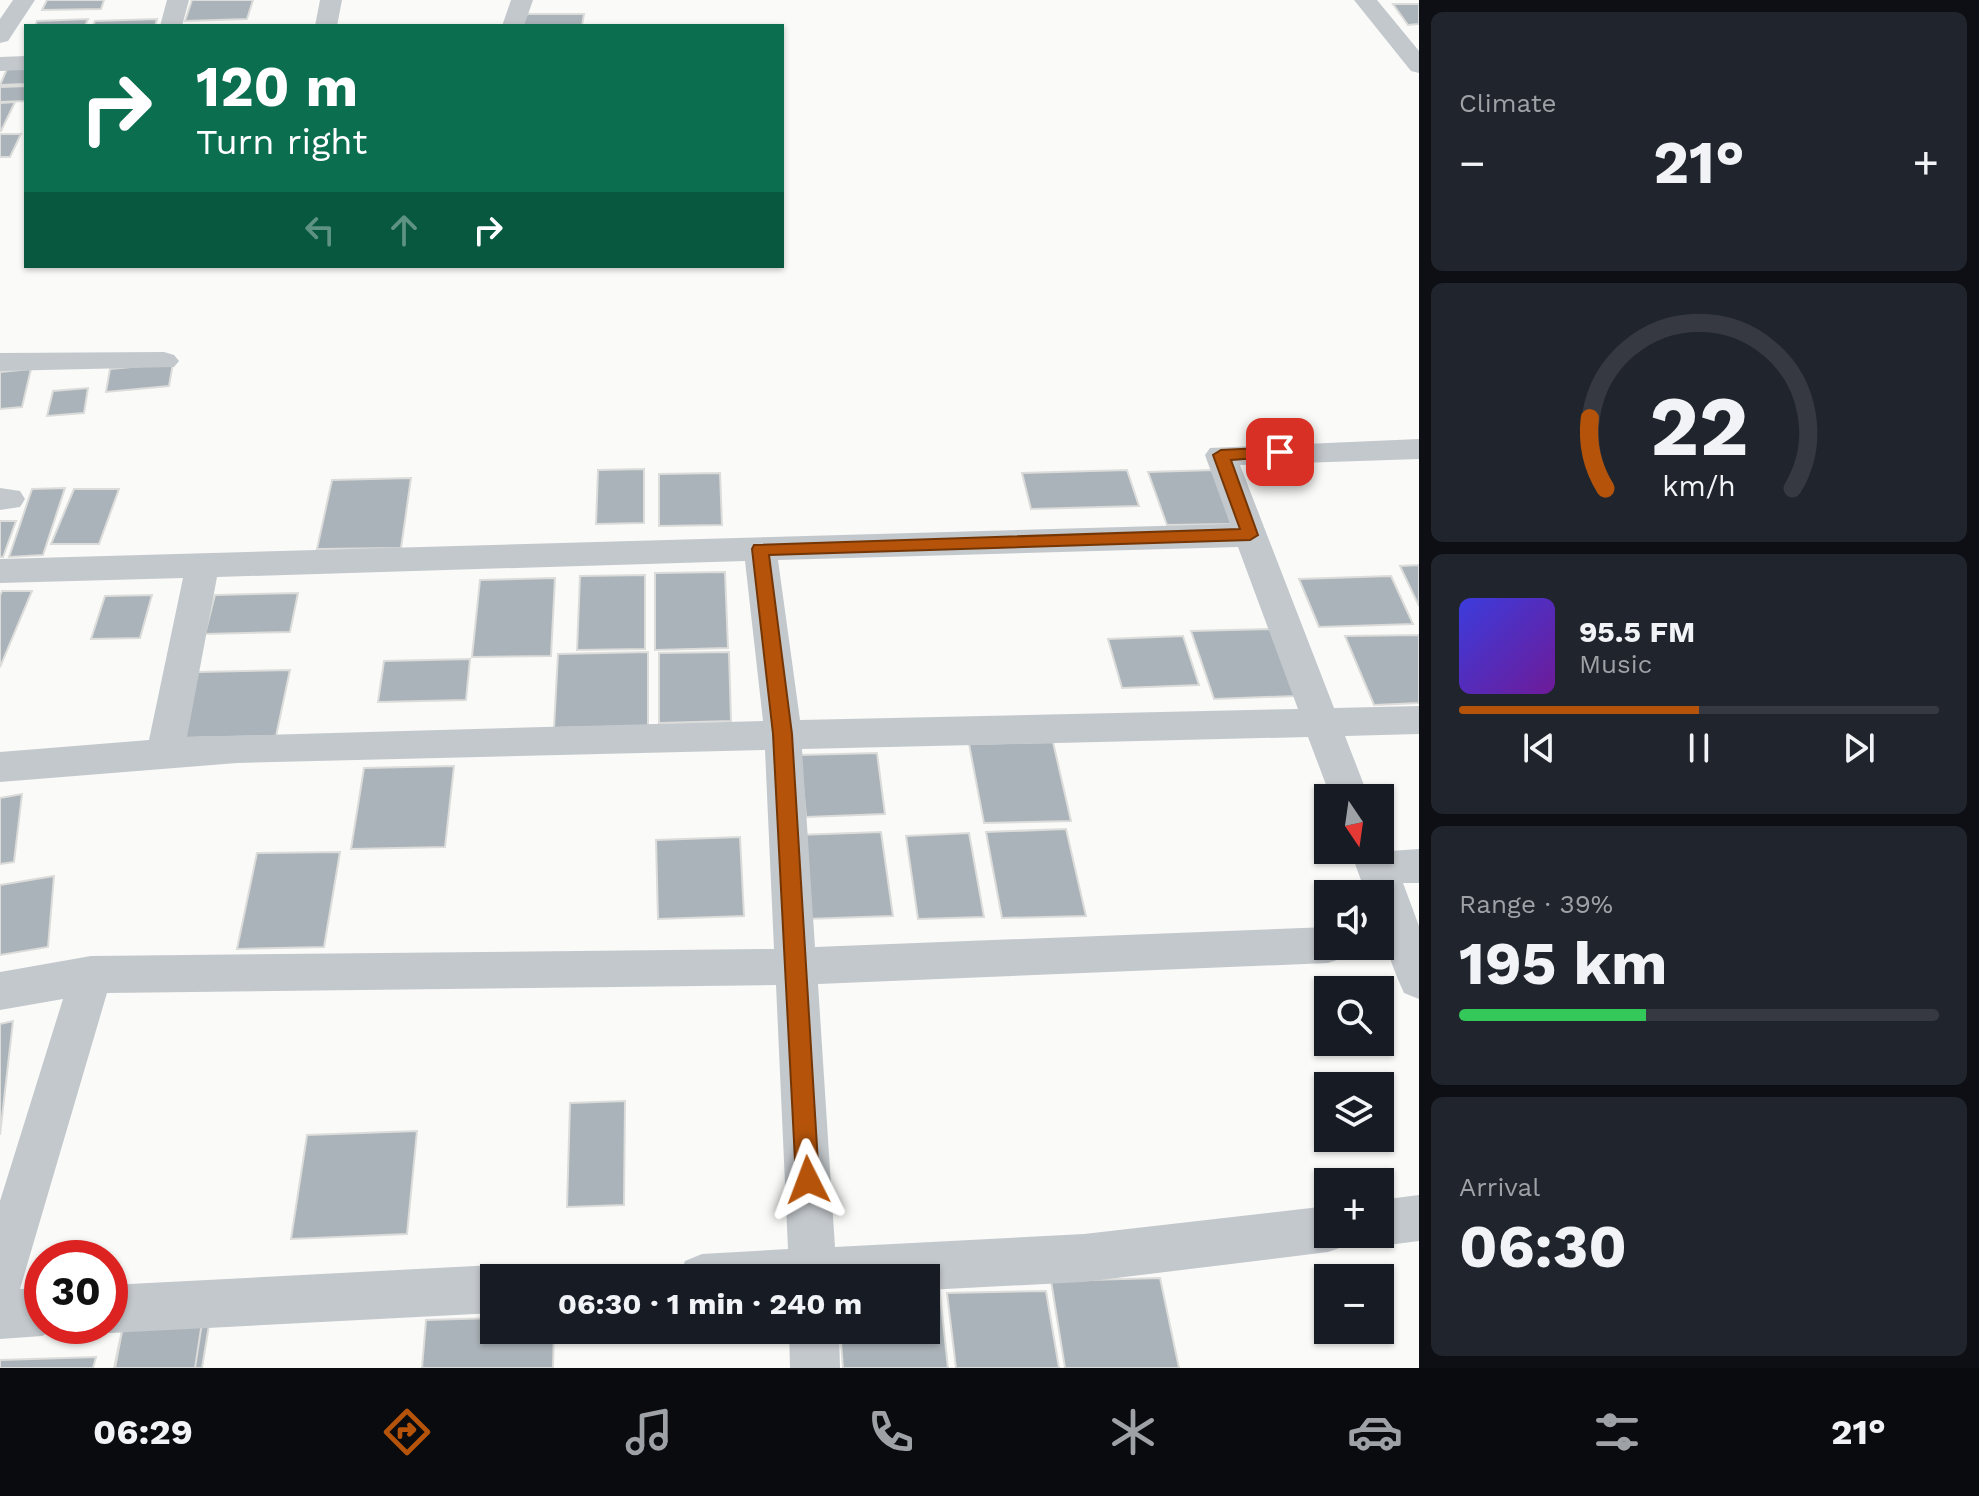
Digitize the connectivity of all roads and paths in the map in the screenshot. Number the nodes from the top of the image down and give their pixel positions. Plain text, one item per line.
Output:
1 (24, 0) edge
2 (178, 0) edge
3 (331, 0) edge
4 (522, 0) edge
5 (1365, 0) edge
6 (172, 24) edge
7 (326, 24) edge
8 (514, 24) edge
9 (0, 36) edge
10 (24, 63) edge
11 (0, 64) edge
12 (1419, 66) edge
13 (164, 361) dead end
14 (0, 362) edge
15 (1419, 449) edge
16 (1250, 535) junction
17 (760, 549) junction
18 (202, 566) junction
19 (0, 571) edge
20 (1419, 720) edge
21 (1320, 721) junction
22 (783, 734) junction
23 (165, 753) junction
24 (0, 767) edge
25 (1345, 784) edge
26 (1394, 862) edge
27 (1419, 866) edge
28 (1314, 946) edge
29 (1394, 946) edge
30 (797, 966) junction
31 (91, 975) junction
32 (1419, 980) edge
33 (0, 991) edge
34 (1419, 1218) edge
35 (1394, 1221) edge
36 (1314, 1231) edge
37 (811, 1264) edge
38 (940, 1267) edge
39 (0, 1279) edge
40 (480, 1290) edge
41 (128, 1308) edge
42 (24, 1313) edge
43 (0, 1314) edge
44 (814, 1344) edge
45 (815, 1368) edge

1 - 9 street
2 - 6 street
3 - 7 street
4 - 8 street
5 - 12 street
10 - 11 street
13 - 14 street
15 - 16 street
16 - 17 street
16 - 21 street
17 - 18 street
17 - 22 street
18 - 19 street
18 - 23 street
20 - 21 street
21 - 22 street
21 - 25 street
22 - 23 street
22 - 30 street
23 - 24 street
26 - 27 street
28 - 30 street
29 - 32 street
30 - 31 street
30 - 37 street
31 - 33 street
31 - 39 street
34 - 35 street
36 - 38 street
40 - 41 street
42 - 43 street
44 - 45 street

